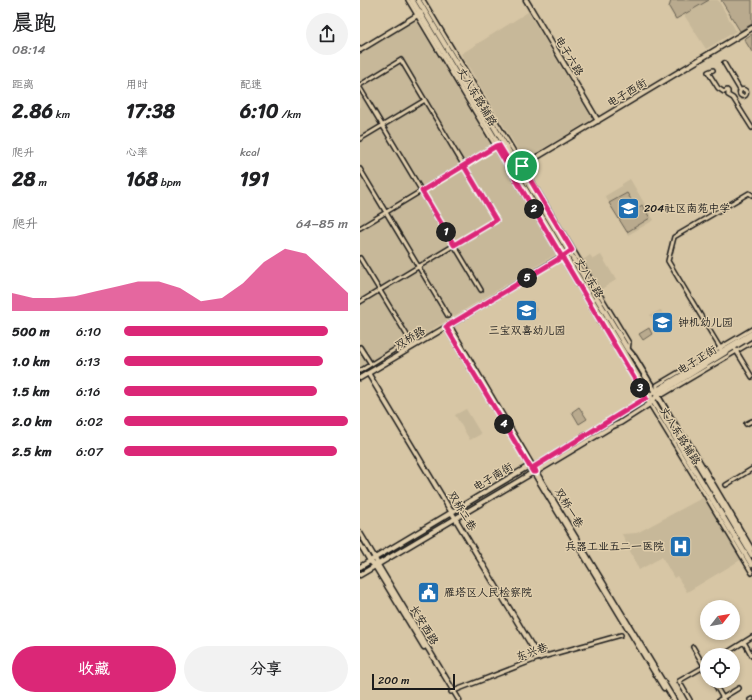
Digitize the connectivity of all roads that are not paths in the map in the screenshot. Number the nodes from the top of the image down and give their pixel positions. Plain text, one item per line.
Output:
1 (408, 0) edge
2 (412, 0) edge
3 (418, 0) edge
4 (423, 0) edge
5 (526, 0) edge
6 (421, 13) junction
7 (752, 28) edge
8 (360, 50) edge
9 (724, 63) dead end
10 (713, 70) dead end
11 (360, 85) edge
12 (360, 88) edge
13 (733, 98) junction
14 (424, 100) junction
15 (598, 121) junction
16 (382, 126) junction
17 (752, 128) edge
18 (360, 139) edge
19 (497, 145) junction
20 (464, 166) junction
21 (360, 169) edge
22 (517, 169) junction
23 (422, 191) junction
24 (752, 195) edge
25 (386, 212) junction
26 (360, 228) edge
27 (454, 245) junction
28 (567, 253) junction
29 (360, 258) edge
30 (419, 266) junction
31 (380, 290) junction
32 (481, 290) dead end
33 (360, 302) edge
34 (448, 316) dead end
35 (448, 326) junction
36 (752, 328) edge
37 (752, 333) edge
38 (420, 334) dead end
39 (752, 336) edge
40 (410, 340) junction
41 (752, 342) edge
42 (360, 347) edge
43 (734, 347) junction
44 (721, 349) junction
45 (371, 364) junction
46 (360, 371) edge
47 (368, 373) junction
48 (752, 377) edge
49 (360, 378) edge
50 (657, 393) junction
51 (648, 397) junction
52 (652, 403) junction
53 (752, 420) edge
54 (746, 424) dead end
55 (680, 433) junction
56 (529, 466) junction
57 (534, 467) junction
58 (752, 470) edge
59 (535, 472) junction
60 (726, 485) dead end
61 (452, 512) junction
62 (456, 518) junction
63 (725, 523) junction
64 (360, 533) edge
65 (360, 544) edge
66 (752, 549) edge
67 (752, 555) edge
68 (375, 558) junction
69 (370, 561) junction
70 (752, 565) edge
71 (376, 566) junction
72 (360, 567) edge
73 (752, 573) edge
74 (360, 576) edge
75 (621, 635) dead end
76 (752, 637) edge
77 (744, 642) junction
78 (693, 647) dead end
79 (734, 648) edge
80 (752, 656) edge
81 (700, 657) edge
82 (539, 658) junction
83 (700, 669) edge
84 (716, 688) edge
85 (739, 688) dead end
86 (452, 692) junction
87 (722, 699) edge
88 (456, 700) edge
89 (459, 700) edge
90 (671, 700) edge
91 (674, 700) edge
92 (690, 700) edge

1 - 6 street
2 - 6 main road, 丈八东路
3 - 6 main road, 丈八东路
4 - 22 street, 丈八东路辅路
5 - 15 street, 电子六路
6 - 8 street
6 - 19 main road, 丈八东路
6 - 22 main road, 丈八东路
7 - 15 street, 电子西街
9 - 13 street
10 - 13 street
11 - 14 street
12 - 16 street
13 - 17 street
14 - 16 street
14 - 20 street
15 - 22 street, 电子西街
16 - 18 street
16 - 23 street
19 - 20 street
19 - 22 main road, 丈八东路
20 - 23 street
20 - 27 street
21 - 25 street
22 - 28 main road, 丈八东路
22 - 28 street, 丈八东路辅路
23 - 25 street
23 - 27 street
24 - 44 street
25 - 26 street
25 - 30 street
27 - 30 street
27 - 32 street
28 - 35 street, 双桥路
28 - 50 main road, 丈八东路
28 - 51 main road, 丈八东路
29 - 31 street
30 - 31 street
30 - 34 street
31 - 33 street
31 - 40 street
35 - 47 street, 双桥路
35 - 56 street, 双桥一巷
35 - 57 street, 双桥一巷
36 - 44 street
37 - 43 street, 电子正街
38 - 40 street
39 - 43 street, 电子正街
40 - 45 street
41 - 43 street
42 - 45 street
43 - 44 street, 电子正街
43 - 48 street
43 - 50 street, 电子正街
44 - 50 street, 电子正街
45 - 46 street
47 - 49 street, 双桥路
47 - 61 street, 双桥二巷
50 - 51 street
50 - 52 street, 电子正街
50 - 55 main road, 丈八东路
51 - 52 main road, 丈八东路
51 - 57 street
52 - 59 street, 电子南街
52 - 63 main road, 丈八东路
53 - 54 street
55 - 66 street, 丈八东路辅路
55 - 67 main road, 丈八东路
56 - 57 street, 电子南街
56 - 59 street, 双桥一巷
56 - 61 street, 电子南街
57 - 59 street, 双桥一巷
58 - 60 street
59 - 62 street, 电子南街
59 - 90 street, 双桥一巷
59 - 91 street, 双桥一巷
61 - 62 street, 双桥二巷
61 - 68 street, 电子南街
62 - 71 street, 电子南街
62 - 82 street, 双桥二巷
63 - 70 main road, 丈八东路
63 - 73 street
64 - 68 street, 长安西路
65 - 69 street, 长安西路
68 - 69 street, 电子南街
68 - 71 street, 长安西路
69 - 71 street, 长安西路
69 - 72 street, 电子南街
71 - 74 street, 电子南街
71 - 86 street, 长安西路
75 - 82 street, 东兴巷
76 - 77 street
77 - 79 street
77 - 80 street
78 - 81 street
82 - 86 street, 东兴巷
83 - 92 street
84 - 87 street
85 - 87 street
86 - 88 street, 长安西路
86 - 89 street, 长安西路

